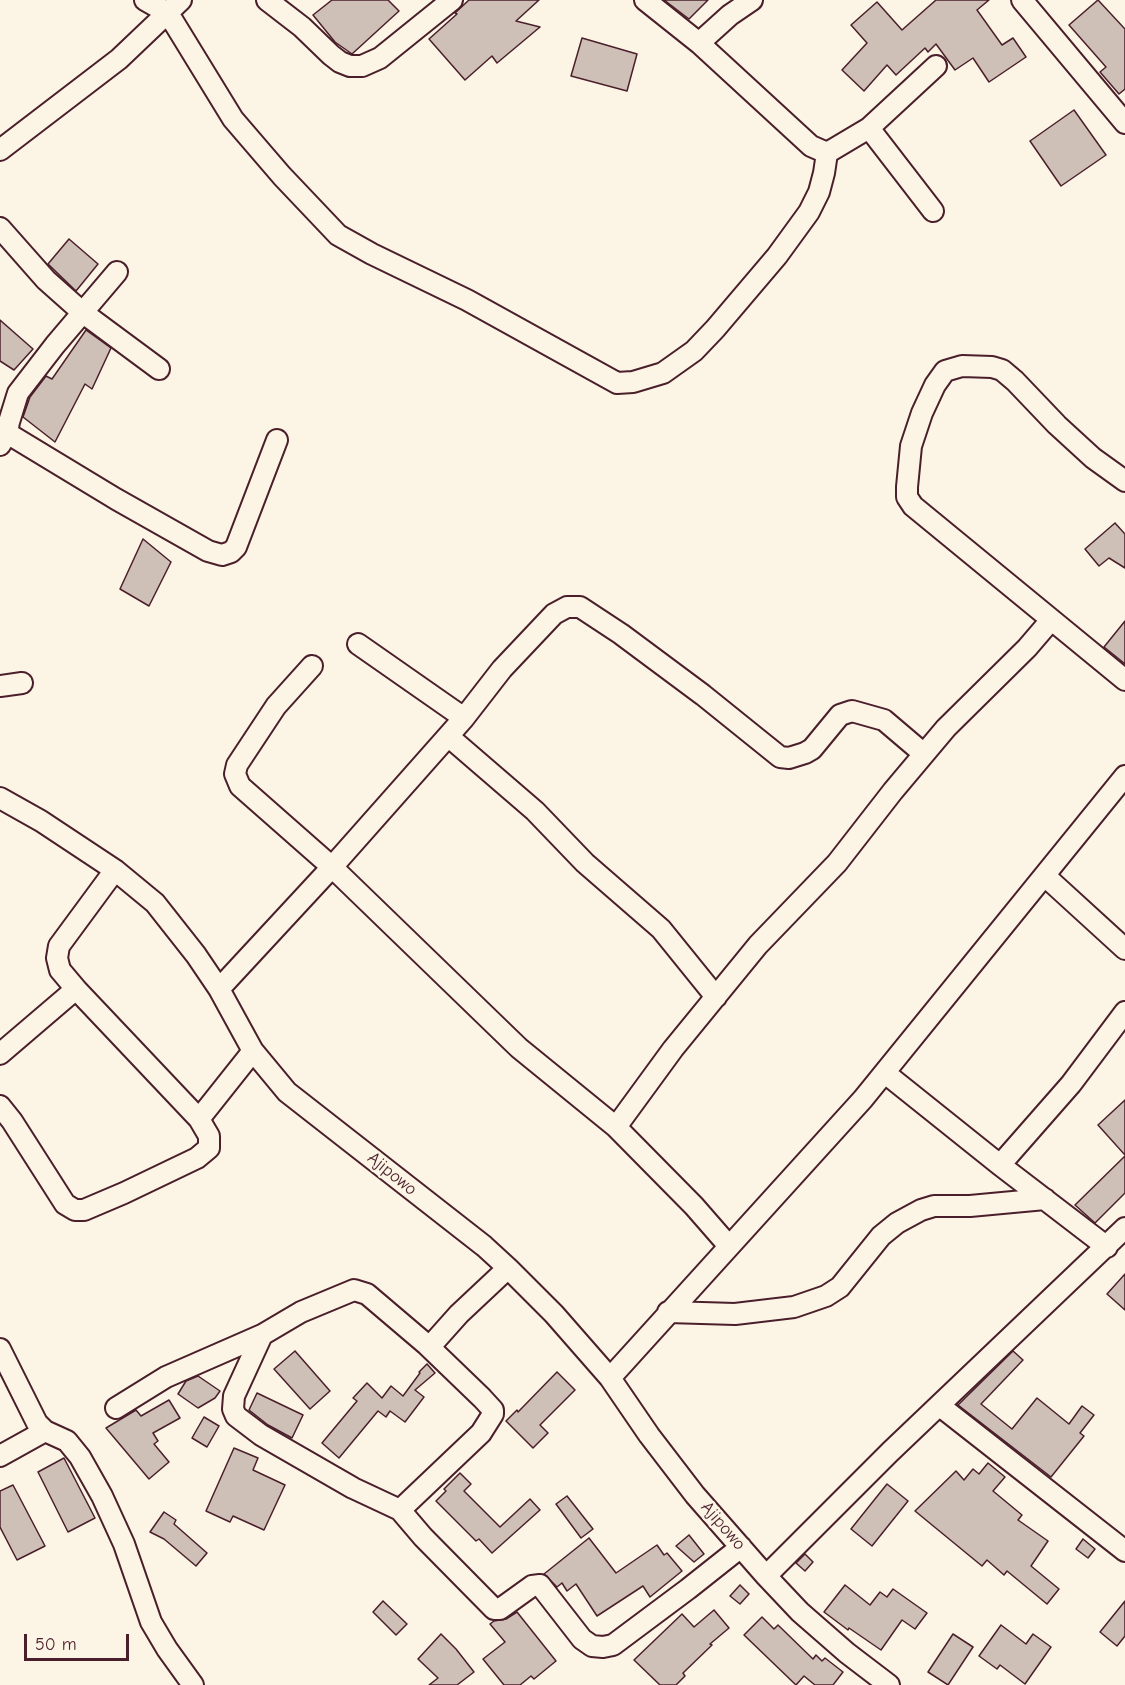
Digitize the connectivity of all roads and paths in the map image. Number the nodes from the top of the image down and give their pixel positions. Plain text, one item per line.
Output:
1 (145, 0) edge
2 (267, 0) edge
3 (452, 0) edge
4 (645, 0) edge
5 (752, 0) edge
6 (1022, 0) edge
7 (175, 6) edge
8 (699, 43) junction
9 (936, 66) dead end
10 (1125, 123) edge
11 (869, 128) junction
12 (0, 150) edge
13 (827, 153) junction
14 (933, 211) dead end
15 (0, 228) edge
16 (117, 272) dead end
17 (82, 312) junction
18 (159, 369) dead end
19 (4, 439) edge
20 (277, 440) dead end
21 (1125, 481) edge
22 (1051, 620) junction
23 (358, 644) dead end
24 (312, 666) dead end
25 (1125, 680) edge
26 (22, 682) dead end
27 (0, 687) edge
28 (464, 718) junction
29 (448, 736) junction
30 (924, 754) junction
31 (1125, 776) edge
32 (0, 798) edge
33 (332, 867) junction
34 (115, 870) junction
35 (1045, 876) junction
36 (1125, 949) edge
37 (76, 989) junction
38 (219, 989) junction
39 (716, 997) junction
40 (1125, 1012) edge
41 (253, 1051) junction
42 (0, 1054) edge
43 (885, 1073) junction
44 (0, 1106) edge
45 (199, 1119) junction
46 (615, 1127) junction
47 (1000, 1166) junction
48 (1045, 1200) junction
49 (1125, 1228) edge
50 (728, 1245) junction
51 (1107, 1247) junction
52 (508, 1268) junction
53 (668, 1311) junction
54 (262, 1335) junction
55 (427, 1345) junction
56 (0, 1349) edge
57 (610, 1378) junction
58 (940, 1406) junction
59 (116, 1408) dead end
60 (45, 1431) junction
61 (0, 1456) edge
62 (400, 1510) junction
63 (741, 1546) junction
64 (1125, 1551) edge
65 (766, 1576) junction
66 (866, 1679) edge
67 (193, 1685) edge
68 (889, 1685) edge

1 - 7 street
2 - 3 street
4 - 8 street
5 - 8 street
6 - 10 street
7 - 12 street
7 - 13 street
8 - 13 street
9 - 11 street
11 - 13 street
11 - 14 street
15 - 17 street
16 - 17 street
17 - 18 street
17 - 19 street
19 - 20 street
21 - 22 street
22 - 25 street
22 - 30 street
23 - 28 street
24 - 33 street
26 - 27 street
28 - 29 street
28 - 30 street
29 - 33 street
29 - 39 street
30 - 39 street
31 - 35 street
32 - 34 street, Ajipowo
33 - 38 street
33 - 46 street
34 - 37 street
34 - 38 street, Ajipowo
35 - 36 street
35 - 43 street
37 - 42 street
37 - 45 street
38 - 41 street, Ajipowo
39 - 46 street
40 - 47 street
41 - 45 street
41 - 52 street, Ajipowo
43 - 47 street
43 - 50 street
44 - 45 street
46 - 50 street
47 - 48 street
48 - 51 street
48 - 53 street
49 - 51 street
50 - 53 street
51 - 58 street
52 - 55 street
52 - 57 street, Ajipowo
53 - 57 street
54 - 55 street
54 - 59 street
54 - 62 street
55 - 62 street
56 - 60 street
57 - 63 street, Ajipowo
58 - 64 street
58 - 65 street
60 - 61 street
60 - 67 street
62 - 63 street
63 - 65 street, Ajipowo
65 - 66 street, Ajipowo
66 - 68 street, Ajipowo

